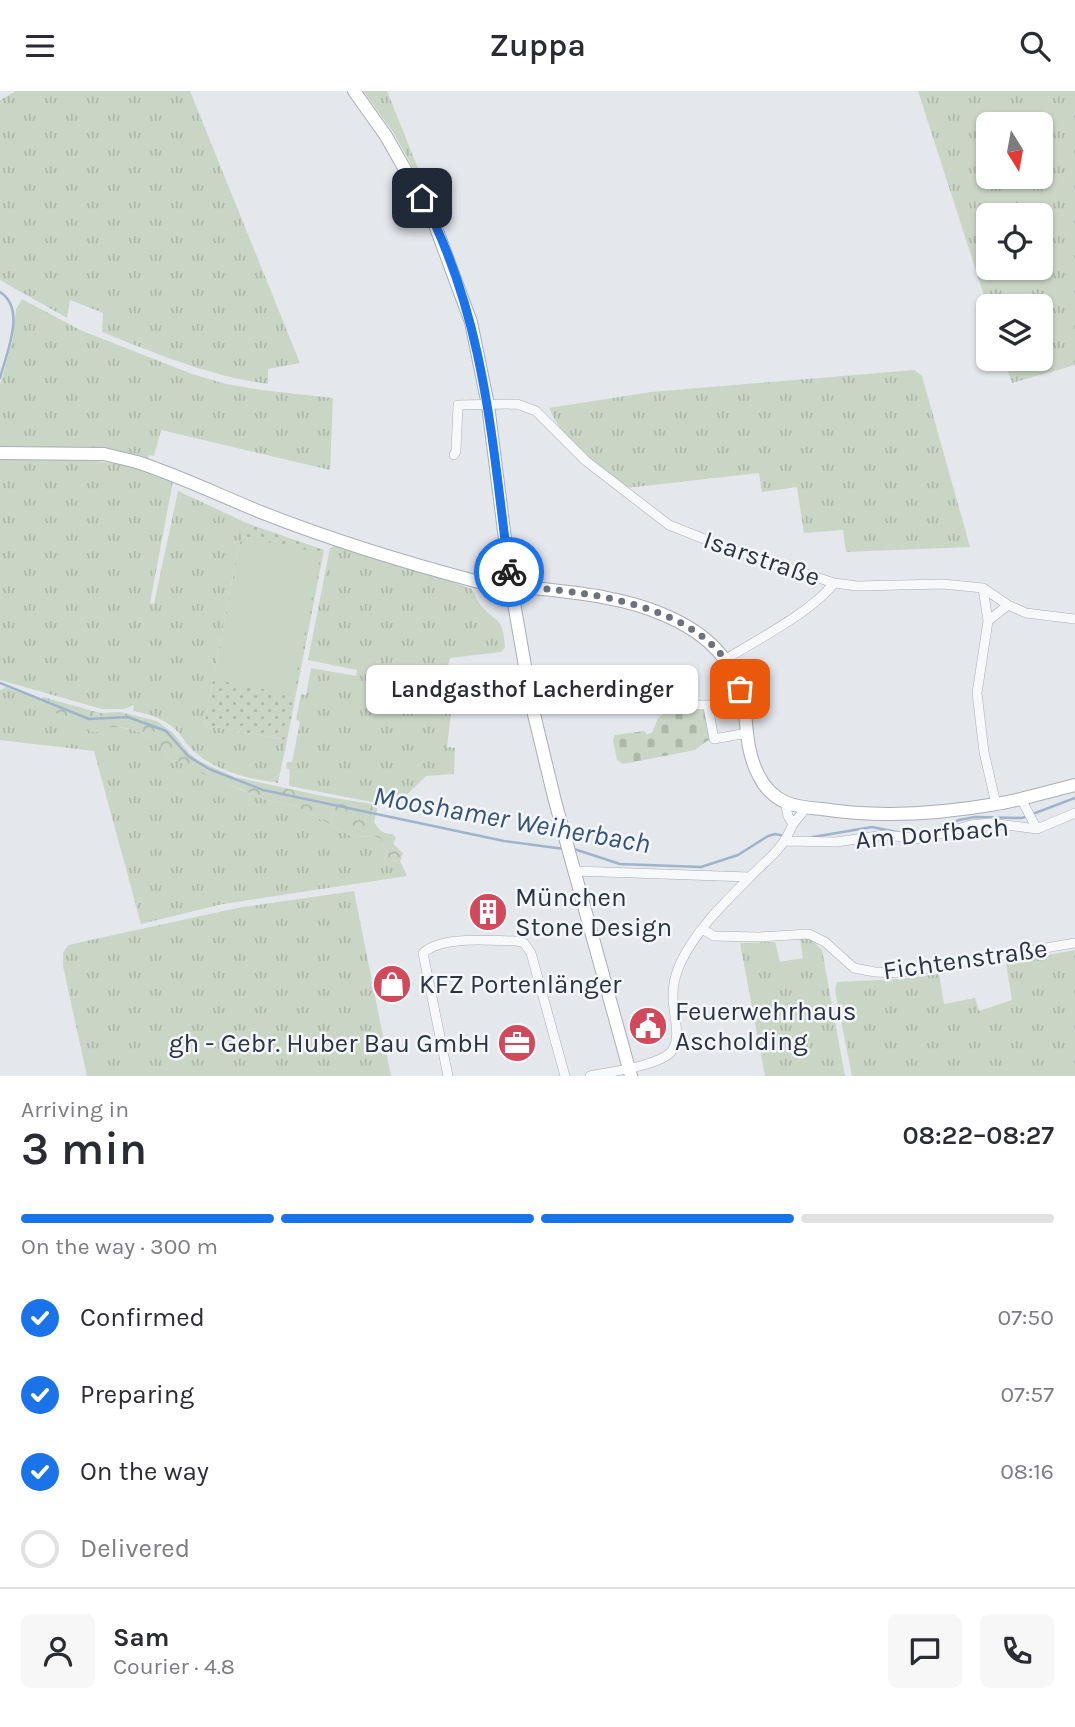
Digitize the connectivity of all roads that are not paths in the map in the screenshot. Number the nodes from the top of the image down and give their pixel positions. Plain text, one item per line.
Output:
1 (354, 91) edge
2 (488, 405) junction
3 (0, 453) edge
4 (454, 455) dead end
5 (834, 583) junction
6 (511, 586) junction
7 (983, 588) junction
8 (1008, 605) junction
9 (1075, 619) edge
10 (988, 621) junction
11 (726, 659) junction
12 (676, 705) dead end
13 (708, 707) junction
14 (745, 712) junction
15 (747, 733) junction
16 (1075, 785) edge
17 (785, 802) junction
18 (996, 804) junction
19 (1024, 804) junction
20 (804, 807) junction
21 (1075, 813) edge
22 (1037, 829) junction
23 (789, 834) junction
24 (573, 865) junction
25 (749, 877) junction
26 (702, 929) junction
27 (1075, 943) edge
28 (630, 1072) edge
29 (448, 1076) edge
30 (565, 1076) edge
31 (590, 1076) edge

1 - 2 main road
2 - 4 street, Isarstraße
2 - 5 street, Isarstraße
2 - 6 main road
3 - 6 main road
5 - 7 street, Isarstraße
5 - 11 street
6 - 11 main road
6 - 24 main road
7 - 8 street, Isarstraße
7 - 10 street
8 - 9 street, Isarstraße
8 - 10 street
10 - 18 street
11 - 14 main road
12 - 13 street
13 - 14 street
13 - 15 street
14 - 15 main road
15 - 17 main road
16 - 19 main road
17 - 20 main road
17 - 23 street
18 - 19 main road
18 - 20 main road
19 - 22 street
20 - 23 street
21 - 22 street, Am Dorfbach
22 - 23 street, Am Dorfbach
23 - 25 street
24 - 25 street
24 - 28 main road
25 - 26 street
26 - 27 street, Fichtenstraße
26 - 28 street
28 - 31 street
29 - 30 street

